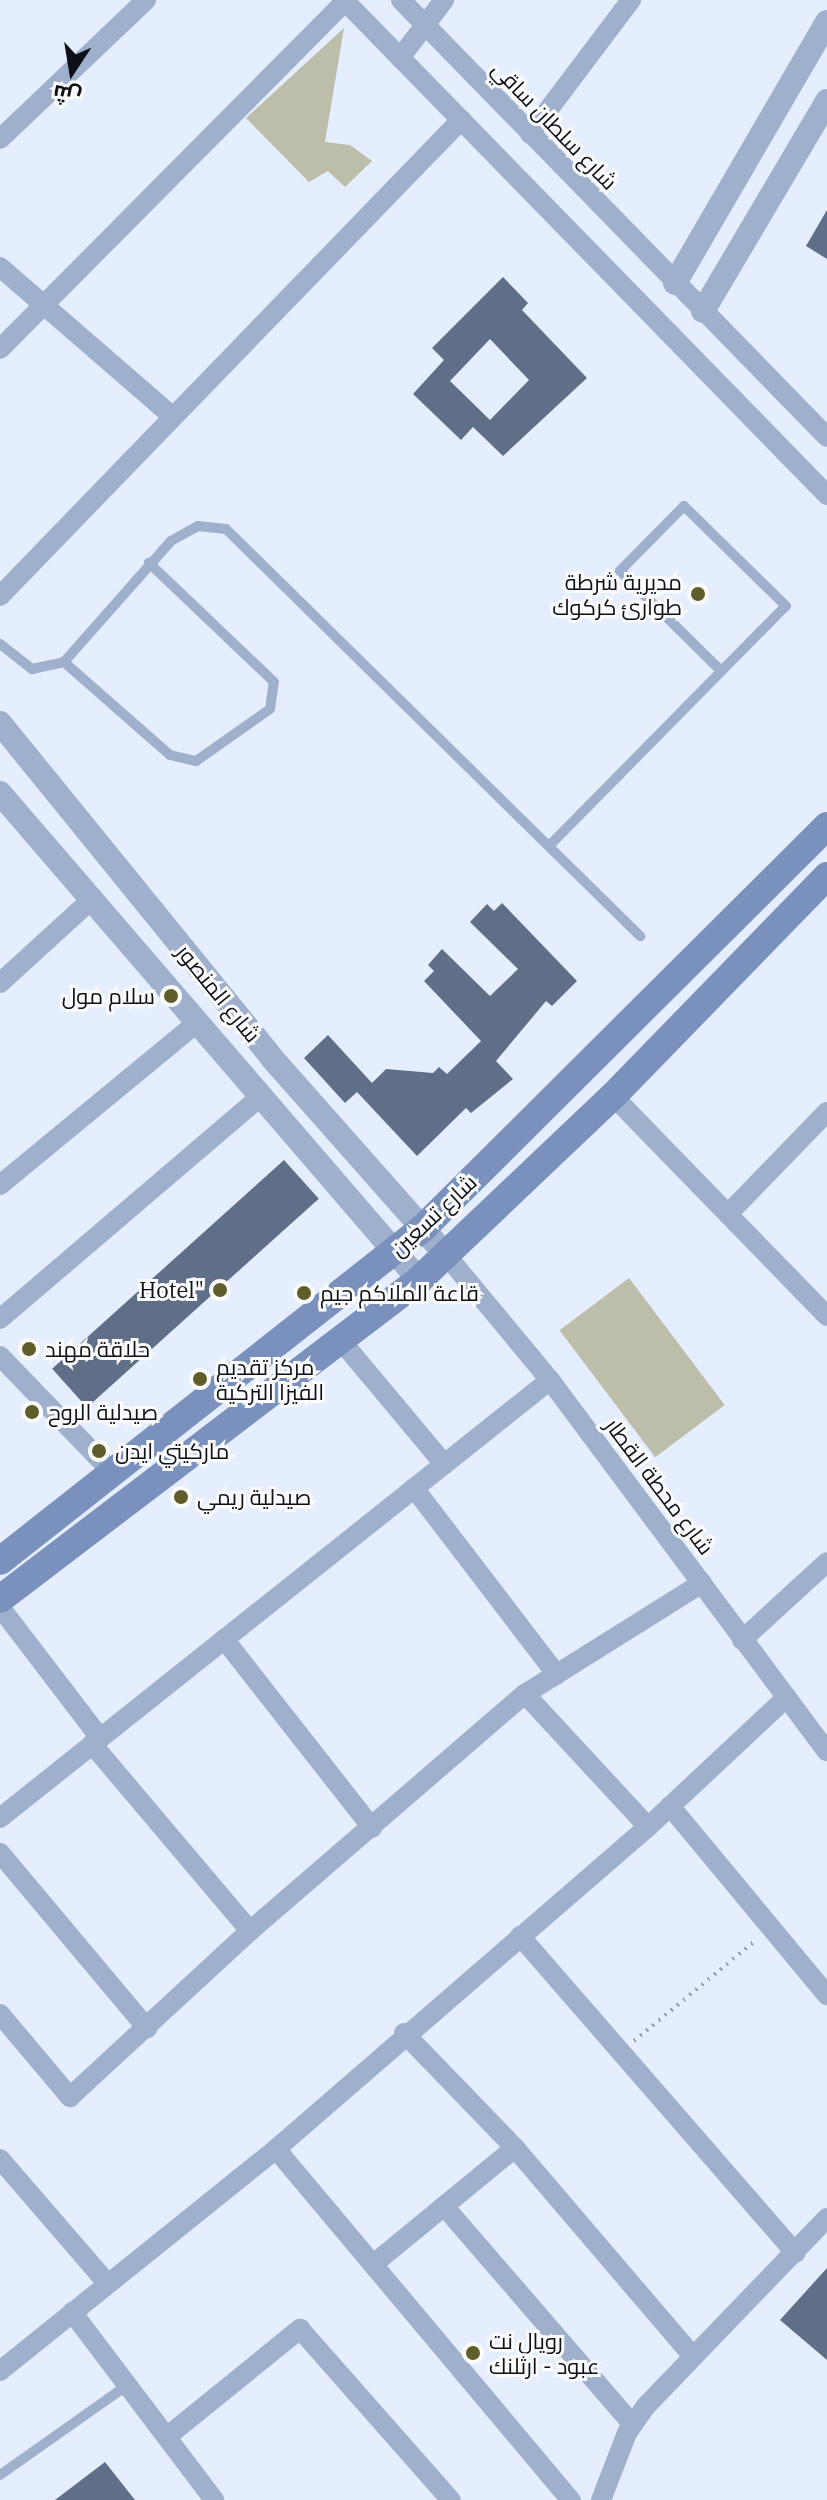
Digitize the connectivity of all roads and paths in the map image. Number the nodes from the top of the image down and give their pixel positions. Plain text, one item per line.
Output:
1 (146, 0) edge
2 (401, 0) edge
3 (444, 0) edge
4 (631, 0) edge
5 (344, 1) edge
6 (827, 22) edge
7 (425, 25) junction
8 (400, 58) junction
9 (827, 101) edge
10 (461, 120) junction
11 (530, 134) junction
12 (0, 139) edge
13 (0, 267) edge
14 (675, 283) junction
15 (43, 305) junction
16 (703, 311) junction
17 (0, 349) edge
18 (171, 415) junction
19 (827, 437) edge
20 (827, 495) edge
21 (149, 563) junction
22 (0, 596) edge
23 (0, 644) edge
24 (64, 662) junction
25 (721, 671) junction
26 (0, 723) edge
27 (0, 793) edge
28 (827, 826) edge
29 (549, 846) junction
30 (827, 876) edge
31 (93, 898) junction
32 (640, 936) dead end
33 (0, 983) edge
34 (198, 1022) junction
35 (261, 1096) junction
36 (613, 1096) junction
37 (827, 1112) edge
38 (0, 1185) edge
39 (728, 1214) junction
40 (423, 1228) junction
41 (395, 1252) junction
42 (447, 1256) junction
43 (419, 1280) junction
44 (827, 1316) edge
45 (0, 1319) edge
46 (343, 1343) junction
47 (0, 1356) edge
48 (550, 1380) junction
49 (444, 1464) junction
50 (111, 1471) junction
51 (414, 1488) junction
52 (0, 1561) edge
53 (827, 1562) edge
54 (702, 1583) junction
55 (0, 1599) edge
56 (0, 1607) edge
57 (224, 1639) junction
58 (742, 1640) junction
59 (557, 1675) junction
60 (525, 1694) junction
61 (787, 1697) junction
62 (96, 1741) junction
63 (827, 1751) edge
64 (670, 1806) junction
65 (0, 1818) edge
66 (648, 1827) junction
67 (372, 1828) junction
68 (0, 1853) edge
69 (771, 1929) junction
70 (250, 1931) junction
71 (520, 1936) junction
72 (827, 1995) edge
73 (0, 2014) edge
74 (147, 2028) junction
75 (404, 2033) junction
76 (623, 2050) junction
77 (515, 2148) junction
78 (276, 2149) junction
79 (2, 2164) edge
80 (444, 2206) junction
81 (827, 2218) edge
82 (796, 2253) junction
83 (376, 2262) junction
84 (107, 2283) junction
85 (72, 2312) junction
86 (692, 2355) junction
87 (0, 2371) edge
88 (129, 2384) junction
89 (633, 2425) junction
90 (169, 2435) junction
91 (0, 2475) edge
92 (607, 2496) edge
93 (214, 2500) edge
94 (451, 2500) edge
95 (571, 2500) edge

1 - 12 street
2 - 7 street, شارع سلطان ساقي
3 - 7 street
4 - 11 street
5 - 8 street
5 - 15 street
6 - 14 street
7 - 8 street
7 - 11 street, شارع سلطان ساقي
8 - 10 street
9 - 16 street
10 - 18 street
10 - 20 street
11 - 14 street, شارع سلطان ساقي
13 - 15 street
14 - 16 street, شارع سلطان ساقي
15 - 17 street
15 - 18 street
16 - 19 street, شارع سلطان ساقي
18 - 22 street
21 - 24 lane
21 - 24 lane
21 - 29 lane
23 - 24 lane
25 - 25 lane
25 - 29 lane
26 - 40 street, شارع المنصور
27 - 31 street, شارع المنصور
28 - 40 main road, شارع تسعين
29 - 32 lane
30 - 36 main road, شارع تسعين
31 - 33 street
31 - 34 street, شارع المنصور
34 - 35 street, شارع المنصور
34 - 38 street
35 - 41 street, شارع المنصور
35 - 45 street
36 - 39 street
36 - 42 main road, شارع تسعين
37 - 39 street
39 - 44 street
40 - 41 main road, شارع تسعين
40 - 42 street, شارع المنصور
41 - 43 street, شارع المنصور
41 - 50 main road, شارع تسعين
42 - 43 main road, شارع تسعين
42 - 48 street, شارع محطة القطار
43 - 46 main road, شارع تسعين
46 - 49 street
46 - 55 main road, شارع تسعين
47 - 50 street
48 - 49 street
48 - 54 street, شارع محطة القطار
49 - 51 street
50 - 52 main road, شارع تسعين
51 - 57 street
51 - 59 street
53 - 58 street
54 - 58 street, شارع محطة القطار
54 - 59 street
56 - 62 street
57 - 62 street
57 - 67 street
58 - 61 street, شارع محطة القطار
59 - 60 street
60 - 66 street
60 - 67 street
61 - 63 street, شارع محطة القطار
61 - 64 street
62 - 65 street
62 - 70 street
64 - 66 street
64 - 69 street
66 - 71 street
67 - 70 street
68 - 74 street
69 - 72 street
69 - 76 path
70 - 74 street
71 - 75 street
71 - 76 street
73 - 74 street
75 - 77 street
75 - 78 street
76 - 82 street
77 - 80 street
77 - 86 street
78 - 83 street
78 - 84 street
79 - 84 street
80 - 83 street
80 - 89 street
81 - 82 street
82 - 86 street
83 - 95 street
84 - 85 street
85 - 87 street
85 - 88 street
86 - 89 street
88 - 90 street
88 - 91 lane
89 - 92 street
90 - 93 street
90 - 94 street

